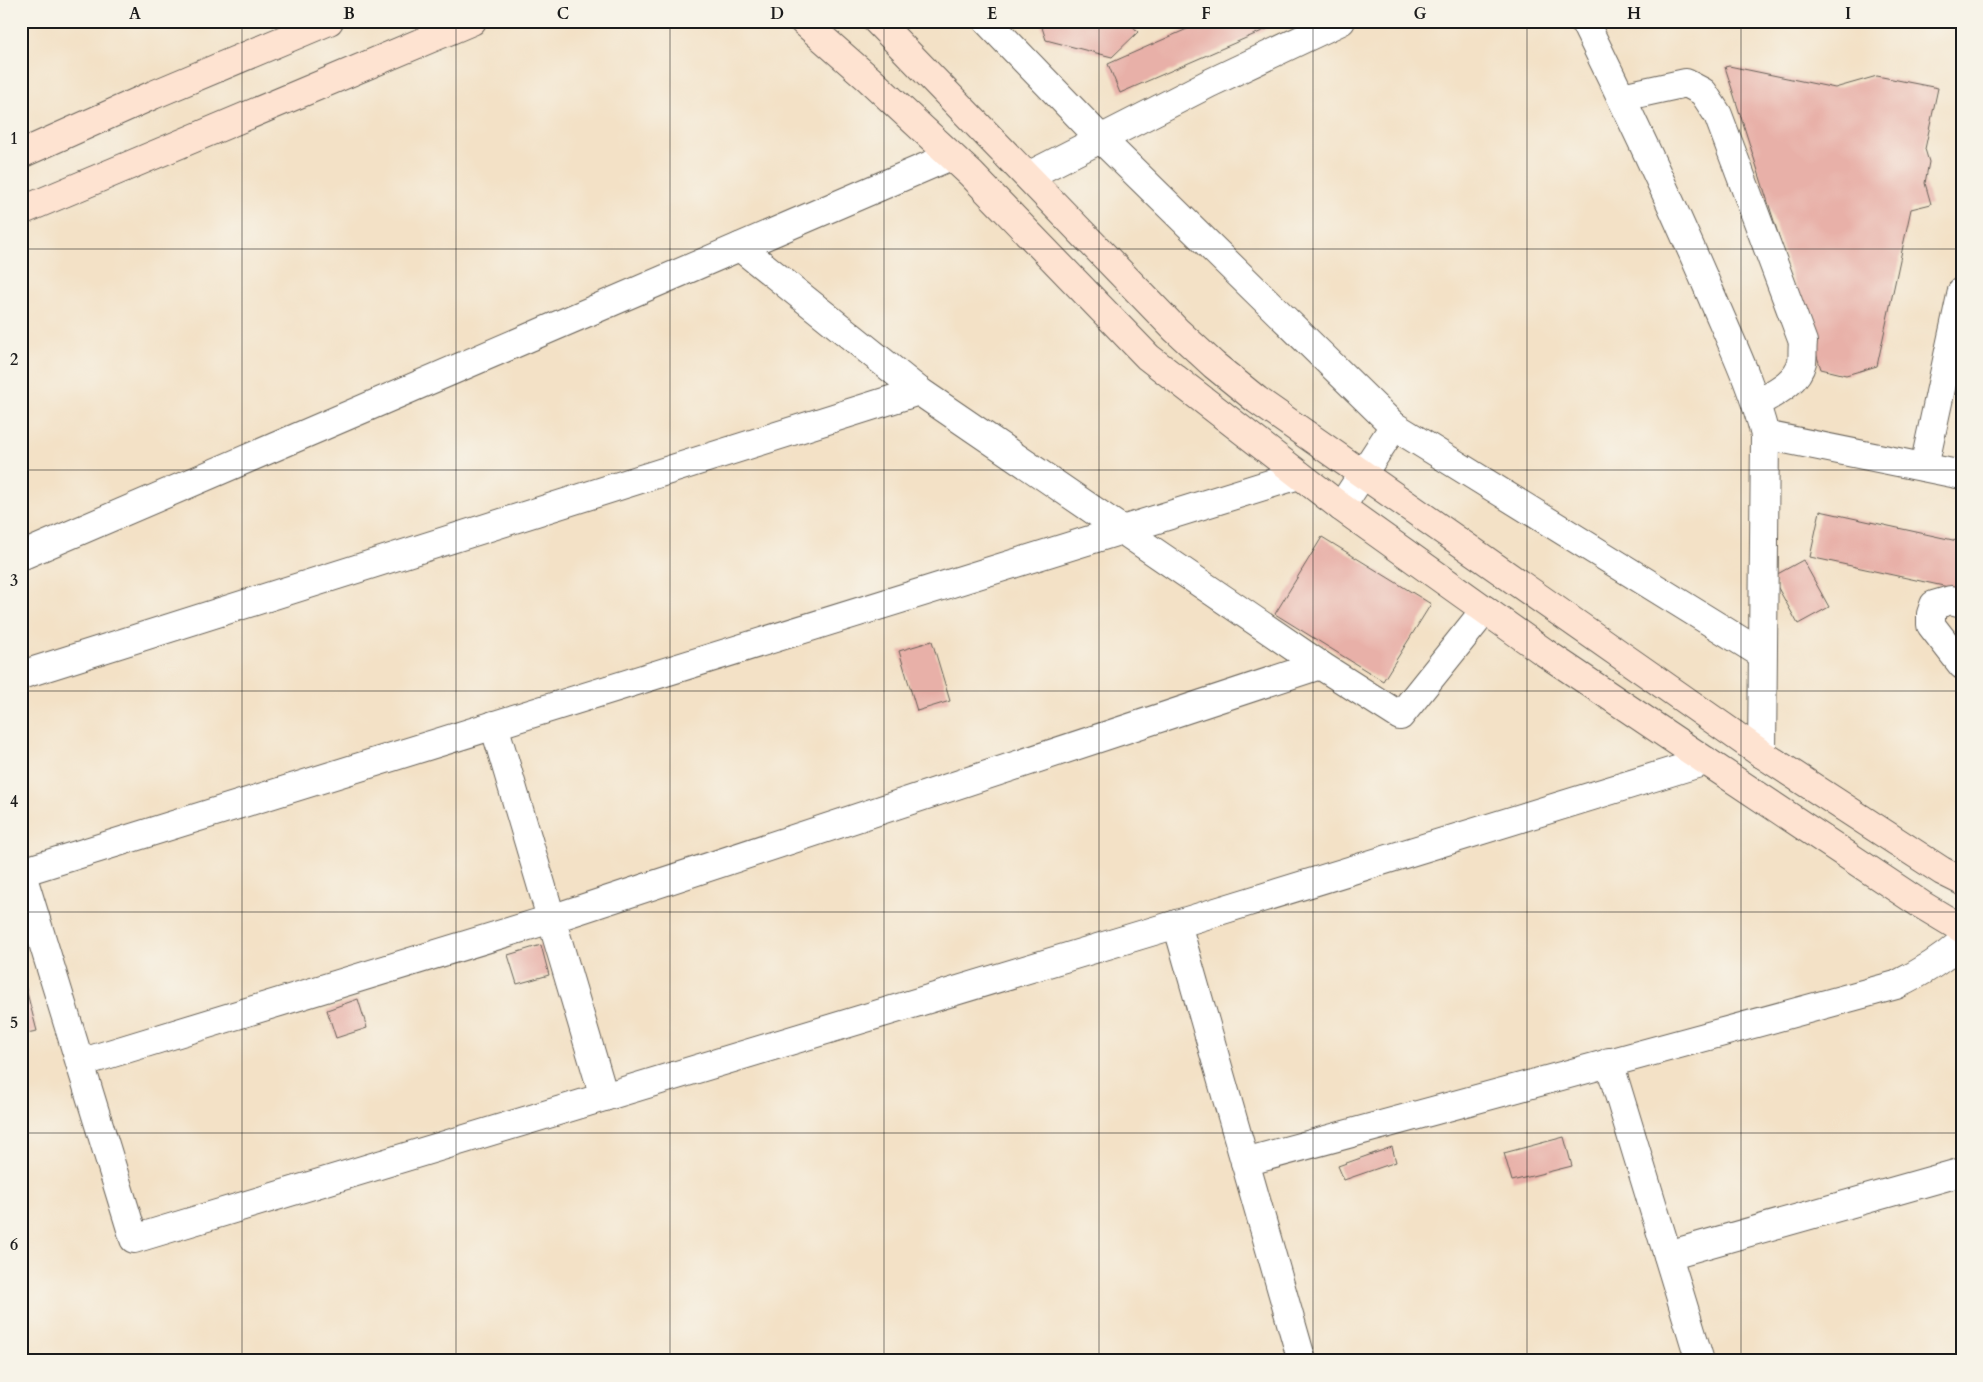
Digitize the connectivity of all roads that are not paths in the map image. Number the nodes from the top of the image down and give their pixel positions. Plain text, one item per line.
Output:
1 (329, 21) edge
2 (472, 21) edge
3 (802, 21) edge
4 (877, 21) edge
5 (987, 21) edge
6 (1342, 21) edge
7 (1584, 21) edge
8 (1622, 98) junction
9 (1101, 139) junction
10 (21, 154) edge
11 (952, 156) junction
12 (1028, 176) junction
13 (21, 211) edge
14 (740, 247) junction
15 (1962, 291) edge
16 (919, 391) junction
17 (1757, 403) junction
18 (1394, 426) junction
19 (1765, 435) junction
20 (1924, 467) junction
21 (1360, 474) junction
22 (1299, 475) junction
23 (1962, 475) edge
24 (1341, 507) junction
25 (1123, 530) junction
26 (21, 556) edge
27 (1962, 603) edge
28 (1485, 610) junction
29 (1762, 654) junction
30 (1962, 665) edge
31 (1320, 666) junction
32 (21, 675) edge
33 (494, 725) junction
34 (1762, 754) junction
35 (1706, 762) junction
36 (21, 871) edge
37 (1952, 876) edge
38 (1922, 905) junction
39 (552, 920) junction
40 (1177, 924) junction
41 (1962, 929) edge
42 (1962, 942) edge
43 (1609, 1062) junction
44 (80, 1063) junction
45 (604, 1097) junction
46 (1245, 1162) junction
47 (1962, 1172) edge
48 (1668, 1255) junction
49 (1302, 1361) edge
50 (1700, 1361) edge

1 - 10 main road
2 - 13 main road
3 - 11 main road
4 - 12 main road
5 - 9 street
6 - 9 street
7 - 8 street
8 - 17 street
8 - 17 street
9 - 12 street
9 - 18 street
11 - 14 street
11 - 22 main road
12 - 21 main road
14 - 16 street
14 - 26 street
15 - 20 street
16 - 25 street
16 - 32 street
17 - 19 street
18 - 21 street
18 - 29 street
19 - 20 street
19 - 29 street
20 - 23 street
21 - 24 street
21 - 34 main road
22 - 24 main road
22 - 25 street
24 - 28 main road
25 - 31 street
25 - 33 street
27 - 30 street
28 - 31 street
28 - 35 main road
29 - 34 street
31 - 39 street
33 - 36 street
33 - 39 street
34 - 37 main road
35 - 38 main road
35 - 40 street
36 - 44 street
37 - 38 main road
38 - 41 main road
39 - 44 street
39 - 45 street
40 - 45 street
40 - 46 street
42 - 43 street
43 - 46 street
43 - 48 street
44 - 45 street
46 - 49 street
47 - 48 street
48 - 50 street

